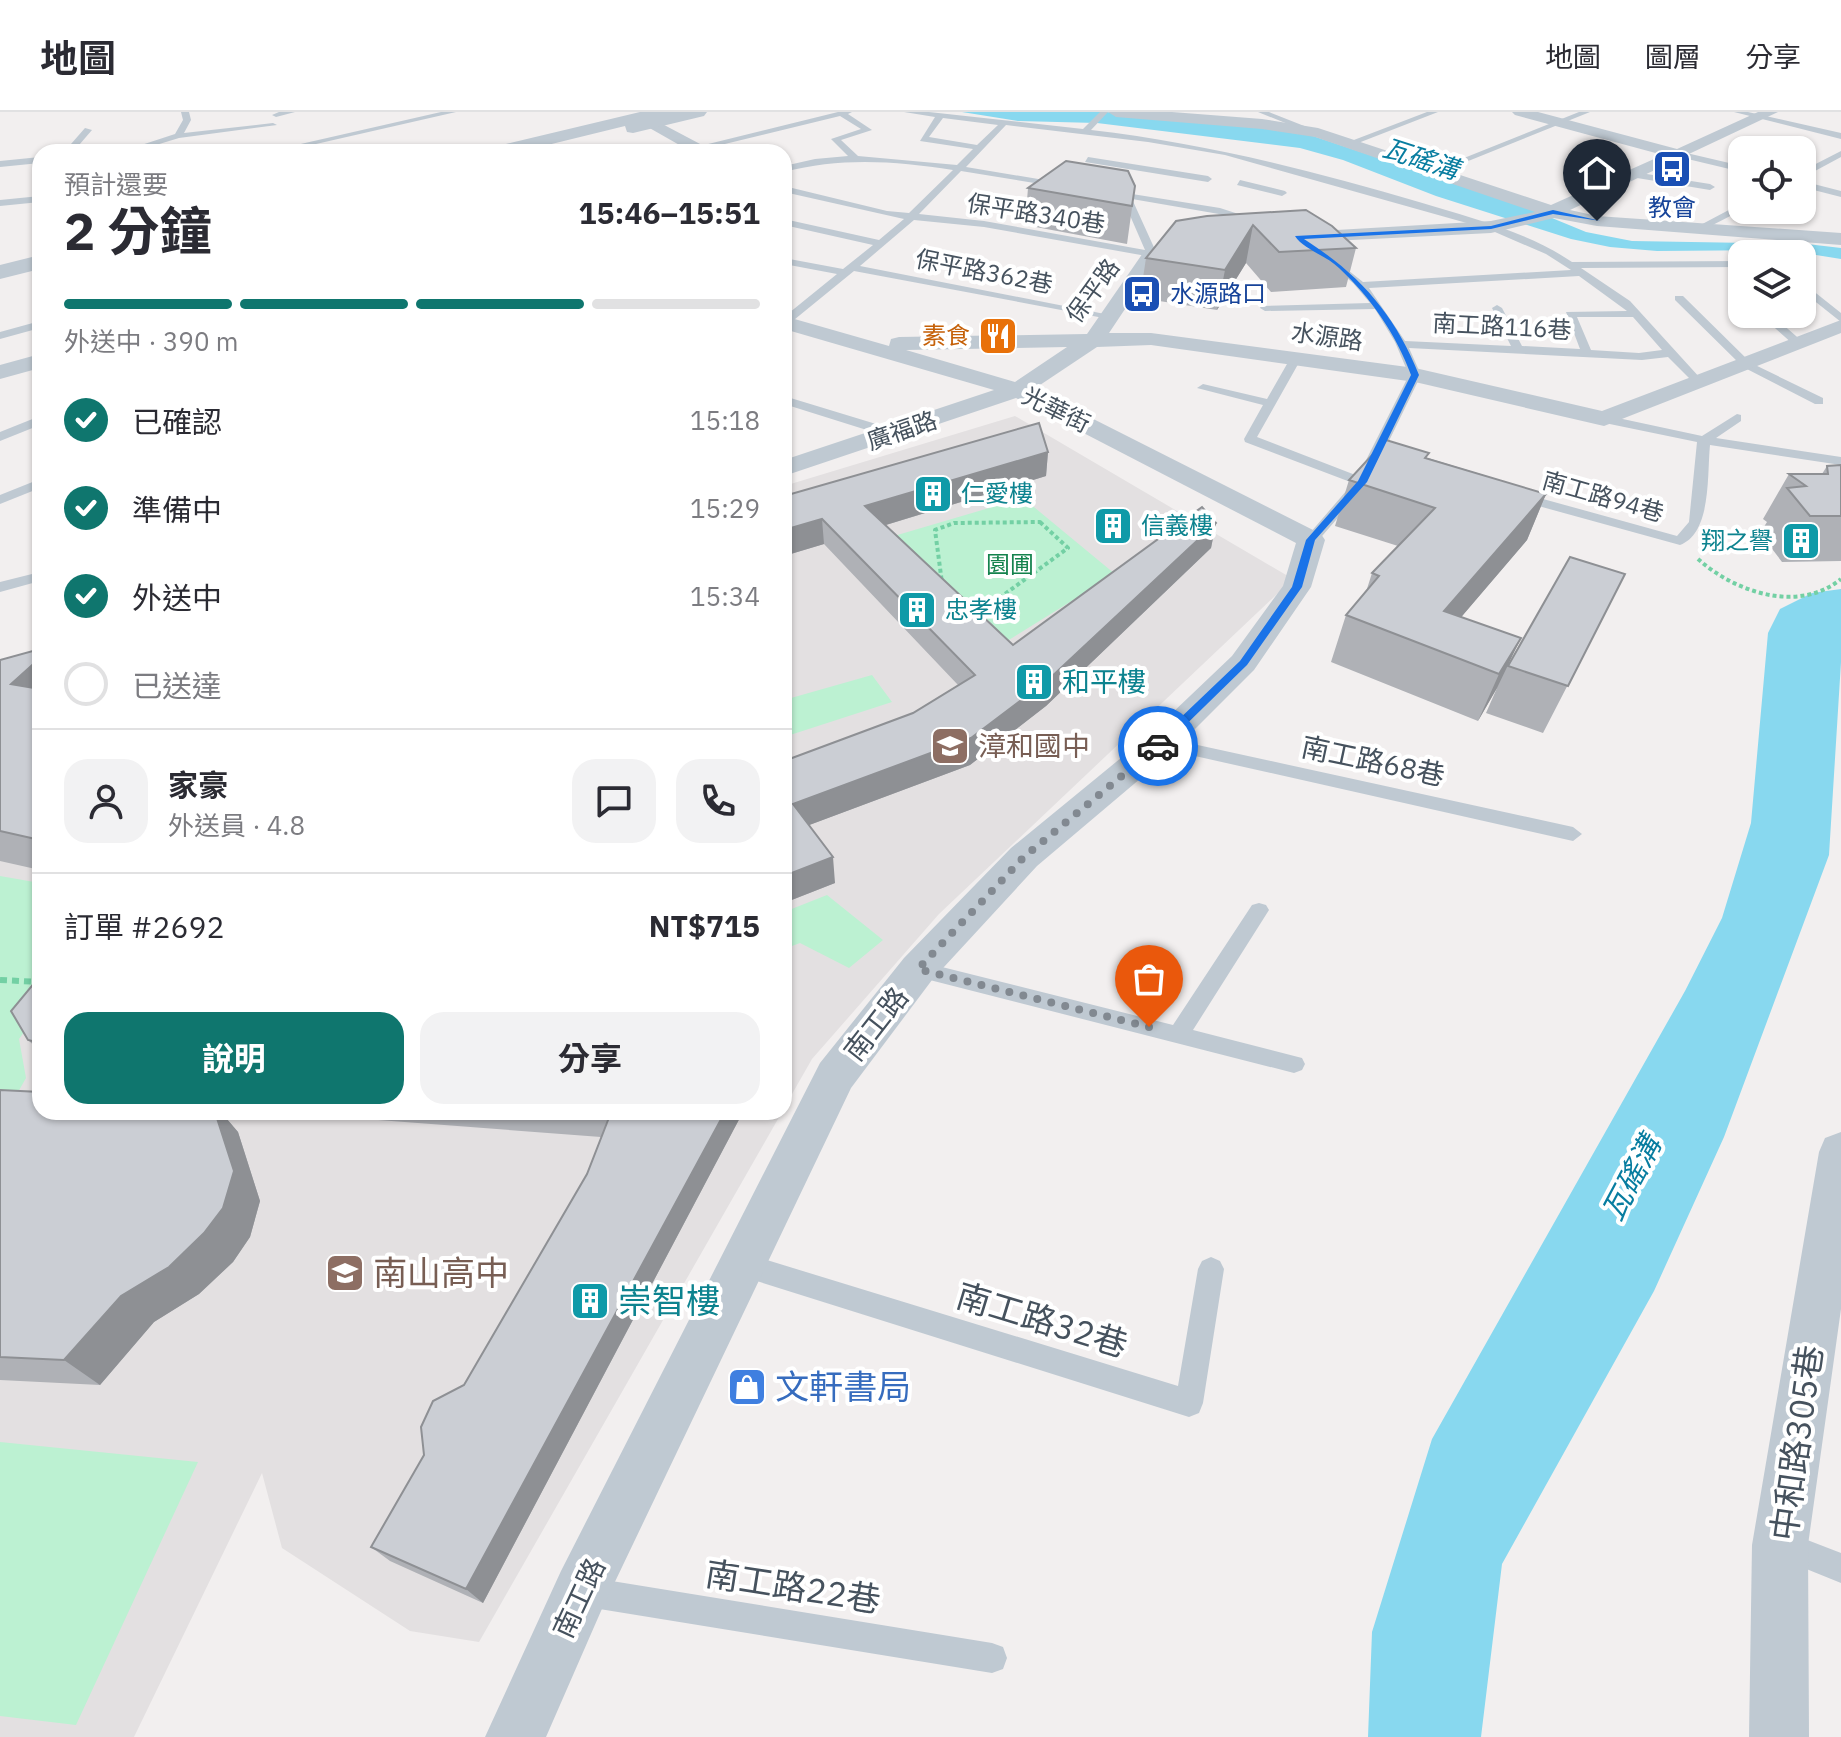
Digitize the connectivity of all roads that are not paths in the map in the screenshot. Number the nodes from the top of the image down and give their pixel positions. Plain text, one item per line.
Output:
1 (185, 112) edge
2 (291, 112) edge
3 (452, 112) edge
4 (698, 112) edge
5 (908, 112) edge
6 (1104, 112) edge
7 (1116, 112) edge
8 (1262, 112) edge
9 (1288, 112) edge
10 (1434, 112) edge
11 (1520, 112) edge
12 (1586, 112) edge
13 (1738, 112) edge
14 (846, 113) edge
15 (1764, 114) edge
16 (1275, 116) junction
17 (275, 117) edge
18 (940, 117) junction
19 (657, 118) edge
20 (1244, 122) junction
21 (1560, 122) junction
22 (1003, 124) junction
23 (88, 130) dead end
24 (1318, 133) junction
25 (178, 136) junction
26 (1841, 136) edge
27 (1350, 143) junction
28 (75, 144) edge
29 (151, 144) edge
30 (274, 144) edge
31 (310, 144) edge
32 (534, 144) edge
33 (563, 144) edge
34 (691, 144) edge
35 (713, 144) edge
36 (980, 148) junction
37 (1085, 150) junction
38 (1678, 154) junction
39 (1841, 154) edge
40 (855, 158) junction
41 (32, 161) edge
42 (0, 164) edge
43 (792, 166) edge
44 (1728, 166) edge
45 (1816, 167) edge
46 (958, 170) junction
47 (1291, 170) junction
48 (1433, 172) junction
49 (1634, 175) junction
50 (1281, 176) dead end
51 (1208, 179) dead end
52 (1270, 182) dead end
53 (1240, 183) dead end
54 (1072, 187) edge
55 (1260, 187) junction
56 (1710, 187) dead end
57 (1816, 188) edge
58 (1097, 190) edge
59 (792, 191) edge
60 (1282, 193) dead end
61 (1841, 194) edge
62 (1126, 195) junction
63 (32, 200) edge
64 (0, 203) edge
65 (1728, 213) edge
66 (1549, 214) junction
67 (913, 215) junction
68 (792, 224) edge
69 (1497, 226) junction
70 (1696, 230) junction
71 (1281, 234) junction
72 (1841, 239) edge
73 (882, 244) junction
74 (1214, 244) edge
75 (1152, 254) junction
76 (792, 262) edge
77 (32, 264) edge
78 (1728, 264) edge
79 (1570, 265) junction
80 (850, 270) junction
81 (0, 272) edge
82 (1582, 273) junction
83 (32, 279) edge
84 (1358, 285) junction
85 (0, 287) edge
86 (1816, 297) edge
87 (1679, 298) dead end
88 (1377, 306) junction
89 (1265, 308) dead end
90 (1497, 308) dead end
91 (1636, 314) junction
92 (792, 316) edge
93 (1109, 316) junction
94 (1841, 319) edge
95 (792, 324) edge
96 (32, 326) edge
97 (1841, 326) edge
98 (1780, 328) edge
99 (0, 336) edge
100 (1094, 339) junction
101 (1798, 343) junction
102 (1403, 344) junction
103 (863, 345) junction
104 (0, 346) edge
105 (32, 346) edge
106 (796, 349) dead end
107 (1519, 351) junction
108 (1587, 353) junction
109 (1671, 353) junction
110 (1295, 359) junction
111 (32, 363) edge
112 (1747, 365) junction
113 (0, 372) edge
114 (1415, 375) junction
115 (1697, 382) junction
116 (1203, 388) dead end
117 (1018, 390) junction
118 (1819, 401) dead end
119 (792, 402) edge
120 (1270, 403) junction
121 (1737, 418) dead end
122 (1604, 419) junction
123 (32, 423) edge
124 (894, 434) junction
125 (0, 437) edge
126 (1704, 440) junction
127 (1375, 456) junction
128 (1390, 461) edge
129 (1841, 461) edge
130 (792, 466) edge
131 (1362, 482) junction
132 (32, 490) edge
133 (1497, 490) edge
134 (0, 500) edge
135 (1311, 540) junction
136 (32, 578) edge
137 (0, 587) edge
138 (1161, 743) junction
139 (1573, 834) dead end
140 (1259, 910) dead end
141 (918, 969) junction
142 (1178, 1035) junction
143 (1294, 1064) dead end
144 (1841, 1152) edge
145 (744, 1265) junction
146 (1211, 1269) dead end
147 (1780, 1545) junction
148 (1841, 1568) edge
149 (581, 1591) junction
150 (992, 1658) dead end
151 (515, 1737) edge
152 (1779, 1737) edge

1 - 25 lane
2 - 17 lane
3 - 31 lane
4 - 19 street
5 - 18 lane
6 - 37 lane
7 - 20 street
8 - 16 lane
9 - 16 lane
10 - 27 lane
11 - 21 street
12 - 21 lane
13 - 15 lane
14 - 35 lane
14 - 40 lane
15 - 26 lane
15 - 38 street
16 - 20 lane
16 - 24 lane
17 - 25 lane
17 - 30 lane
18 - 22 lane
18 - 36 lane
19 - 32 street
19 - 33 street
19 - 34 street
20 - 24 street
21 - 38 street
21 - 48 lane
22 - 36 lane
22 - 37 lane
23 - 28 lane
24 - 27 street
25 - 29 lane
27 - 48 street
36 - 46 lane
37 - 47 lane
37 - 51 lane
38 - 44 lane
38 - 49 street
39 - 45 lane
40 - 43 lane
40 - 46 lane
41 - 42 lane
46 - 54 lane
46 - 67 lane
47 - 50 lane
47 - 69 lane
48 - 66 street
49 - 56 lane
49 - 66 street
52 - 55 lane
53 - 55 lane
55 - 60 lane
57 - 61 lane
58 - 62 lane
59 - 67 lane, 保平路340巷
62 - 71 lane
62 - 75 lane
63 - 64 lane
65 - 70 lane
66 - 69 street
66 - 70 street
67 - 73 lane
67 - 75 lane, 保平路340巷
68 - 73 lane
69 - 71 street
69 - 79 lane
70 - 72 street
71 - 84 lane
73 - 80 lane
74 - 75 street, 保平路
75 - 93 street, 保平路
76 - 80 lane, 保平路362巷
77 - 81 street
78 - 79 lane
79 - 82 lane
80 - 92 lane
80 - 93 lane, 保平路362巷
82 - 84 lane
82 - 91 lane
83 - 85 street
84 - 88 lane
86 - 94 lane
87 - 112 lane
88 - 89 lane
88 - 102 lane
90 - 107 lane
91 - 108 lane, 南工路116巷
91 - 109 lane
93 - 100 street, 保平路
95 - 103 street, 光華街
96 - 99 lane
97 - 101 street
98 - 101 lane
100 - 103 street, 水源路
100 - 110 street, 水源路
100 - 117 street, 保平路
101 - 112 street
102 - 107 lane, 南工路116巷
102 - 114 lane
103 - 106 street, 水源路
103 - 117 street, 光華街
104 - 105 street
107 - 108 lane, 南工路116巷
108 - 109 lane
109 - 115 lane
110 - 114 street, 水源路
110 - 120 lane
111 - 113 street
112 - 115 street
112 - 118 lane
114 - 122 street, 水源路
114 - 127 lane, 南工路
115 - 122 street
116 - 120 lane
117 - 124 street, 廣福路
117 - 135 street, 光華街
119 - 124 lane
120 - 131 lane
121 - 126 lane
122 - 126 lane
123 - 125 lane
124 - 130 street, 廣福路
126 - 129 lane
126 - 133 lane, 南工路94巷
127 - 128 lane
127 - 131 lane, 南工路
131 - 135 lane, 南工路
132 - 134 lane
135 - 138 street, 南工路
136 - 137 lane
138 - 139 lane, 南工路68巷
138 - 141 street, 南工路
140 - 142 lane
141 - 142 lane
141 - 145 street, 南工路
142 - 143 lane
144 - 147 street, 中和路305巷
145 - 146 lane, 南工路32巷
145 - 149 street, 南工路
147 - 148 lane
147 - 152 street, 中和路305巷
149 - 150 lane, 南工路22巷
149 - 151 street, 南工路

